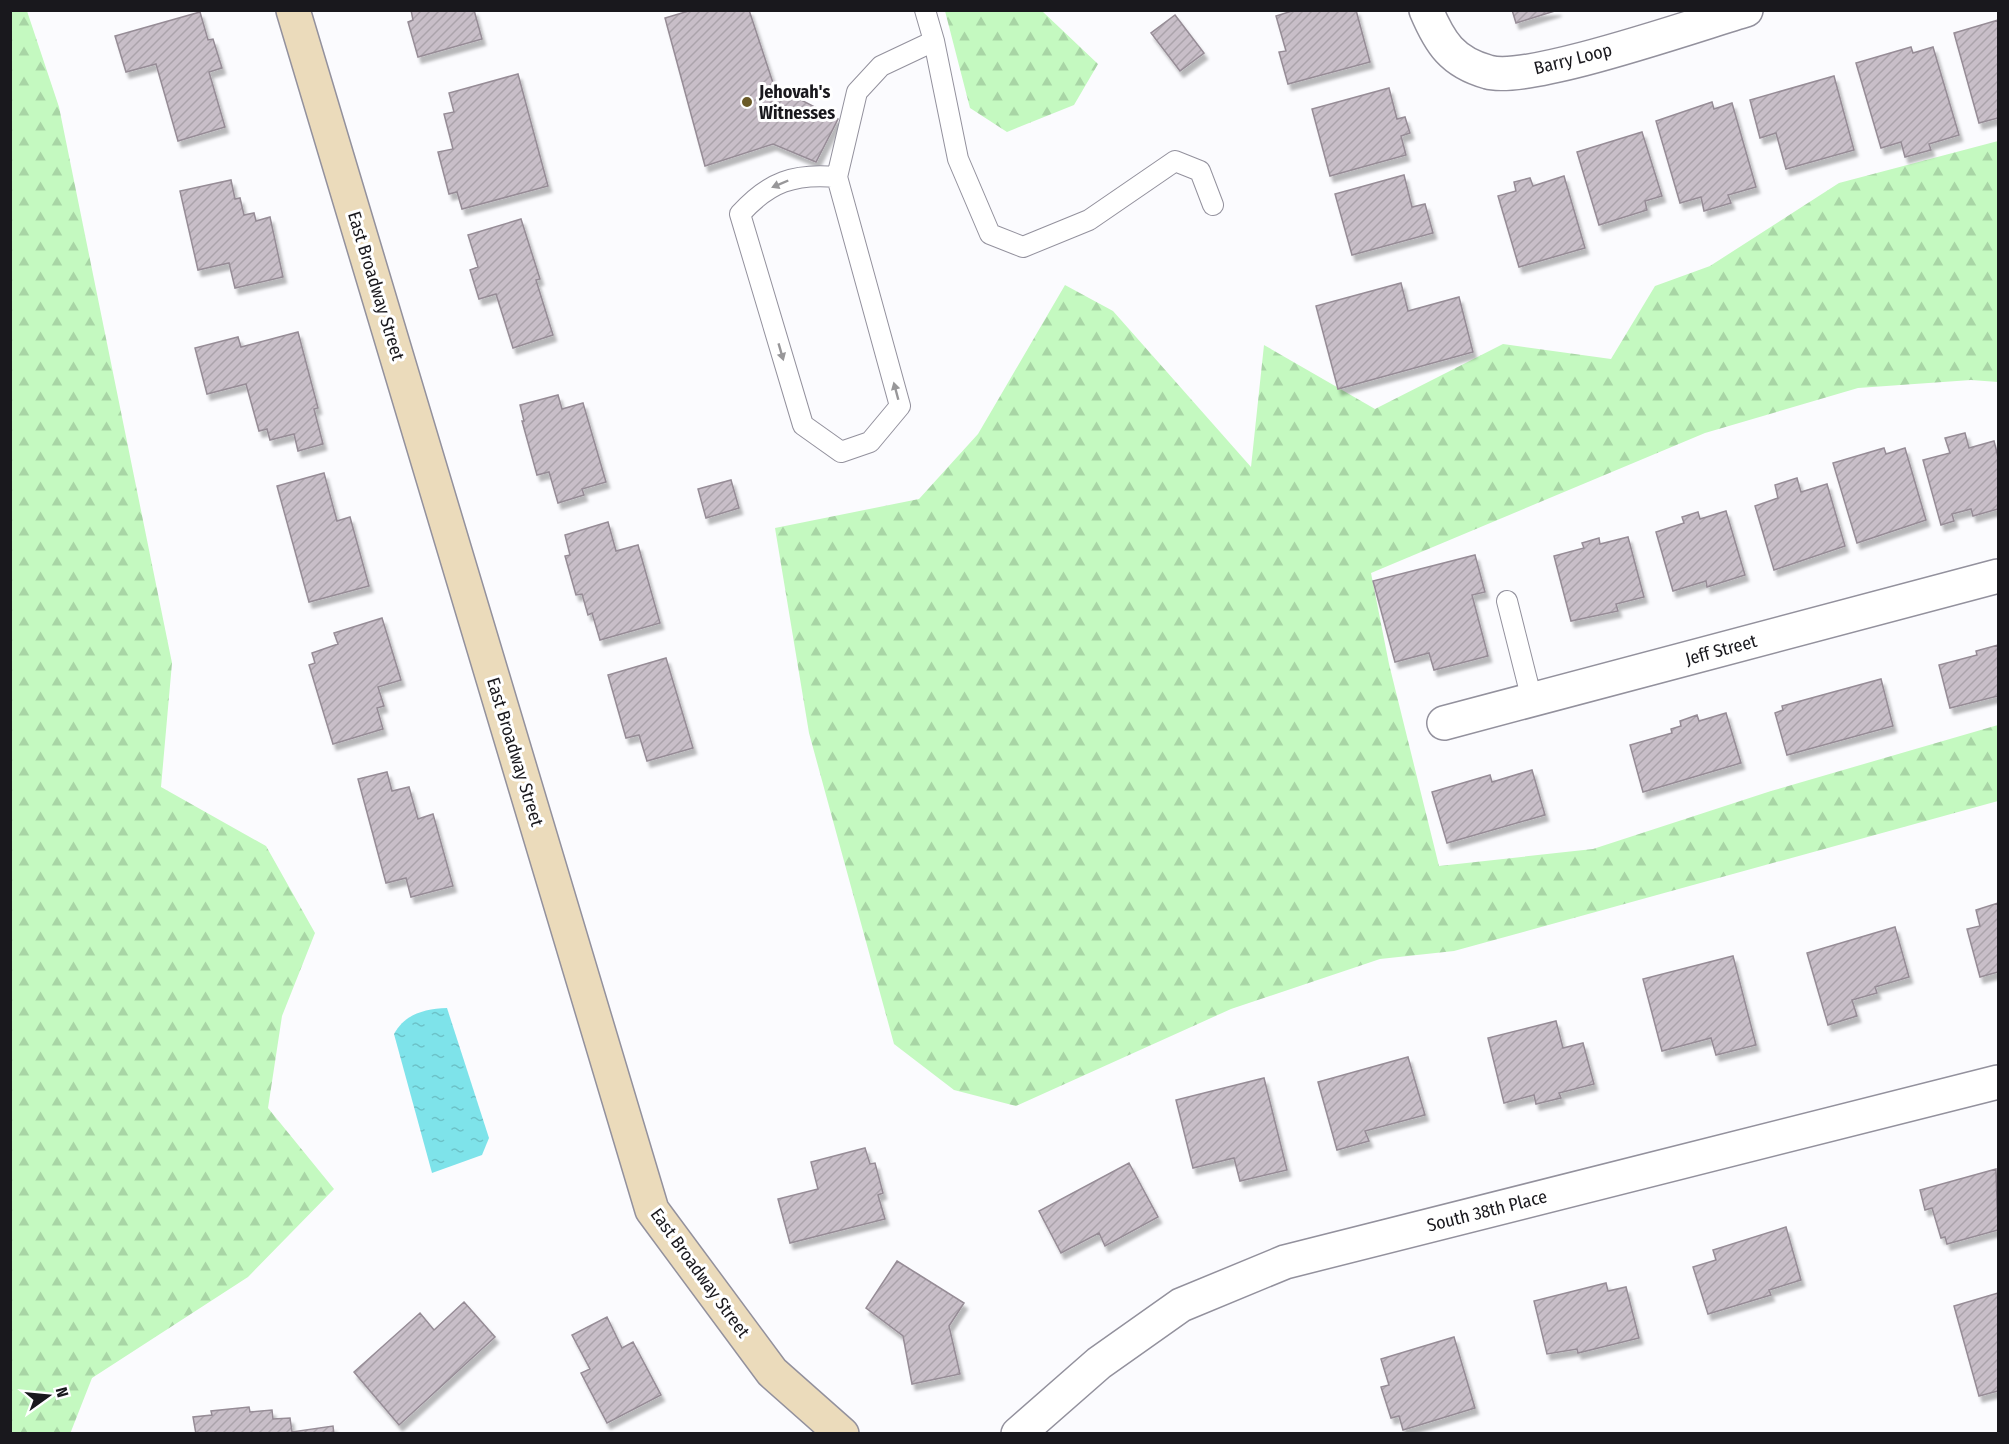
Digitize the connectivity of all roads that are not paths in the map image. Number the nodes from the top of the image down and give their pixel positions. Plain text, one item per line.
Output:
1 (293, 10) edge
2 (925, 10) edge
3 (1426, 10) edge
4 (1746, 10) edge
5 (934, 41) junction
6 (837, 177) junction
7 (1213, 205) dead end
8 (1998, 576) edge
9 (1507, 601) dead end
10 (1532, 700) junction
11 (1444, 723) dead end
12 (1998, 1082) edge
13 (842, 1434) edge
14 (1018, 1434) edge

1 - 13 street, East Broadway Street
2 - 5 lane
3 - 4 street, Barry Loop
5 - 6 lane
5 - 7 lane
6 -> 6 lane
8 - 10 street, Jeff Street
9 - 10 lane
10 - 11 street, Jeff Street
12 - 14 street, South 38th Place

